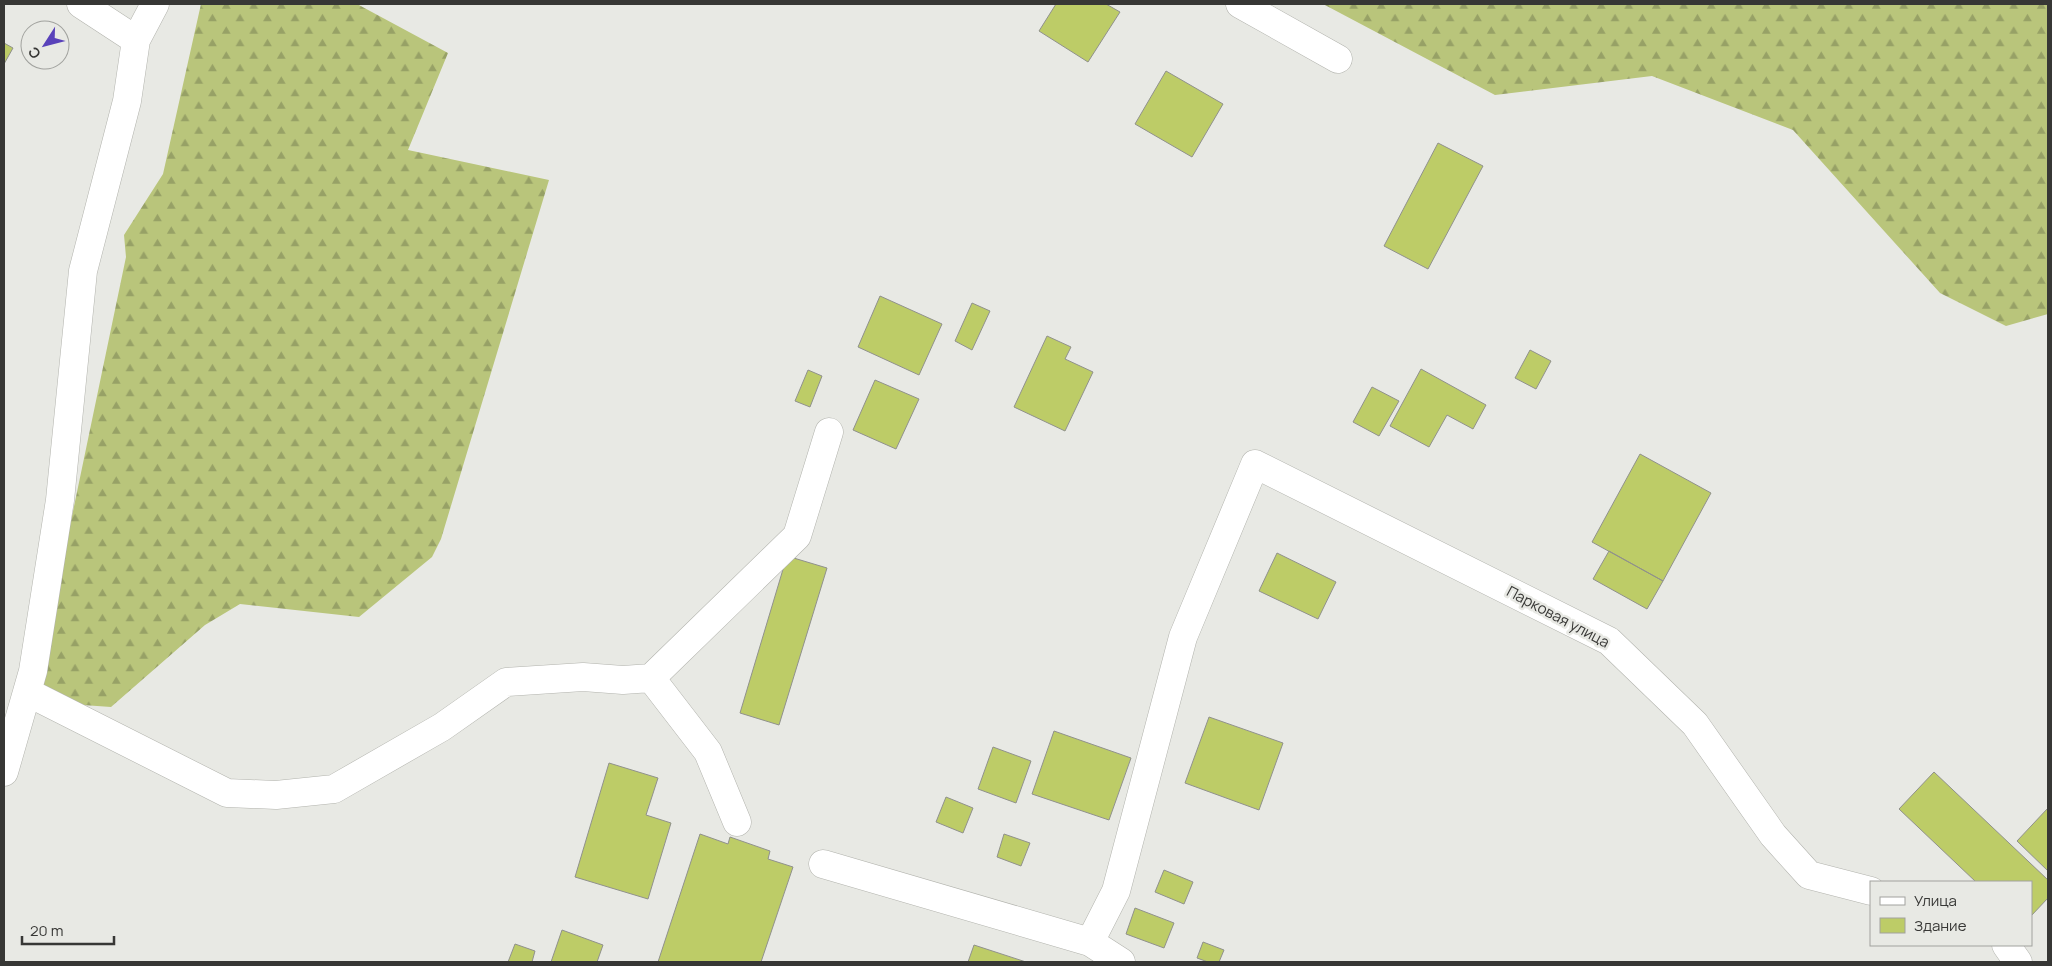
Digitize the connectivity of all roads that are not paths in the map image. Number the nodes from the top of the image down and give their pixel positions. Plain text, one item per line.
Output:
1 (81, 4) edge
2 (155, 4) edge
3 (1240, 4) edge
4 (136, 40) junction
5 (1338, 59) dead end
6 (829, 432) dead end
7 (651, 678) junction
8 (30, 682) junction
9 (4, 772) edge
10 (737, 822) dead end
11 (823, 864) dead end
12 (1870, 891) edge
13 (1090, 942) junction
14 (2007, 946) edge
15 (1121, 962) edge
16 (2018, 962) edge

1 - 4 street
2 - 4 street
3 - 5 street
4 - 8 street
6 - 7 street
7 - 8 street
7 - 10 street
8 - 9 street
11 - 13 street
12 - 13 street, Парковая улица
13 - 15 street
14 - 16 street

